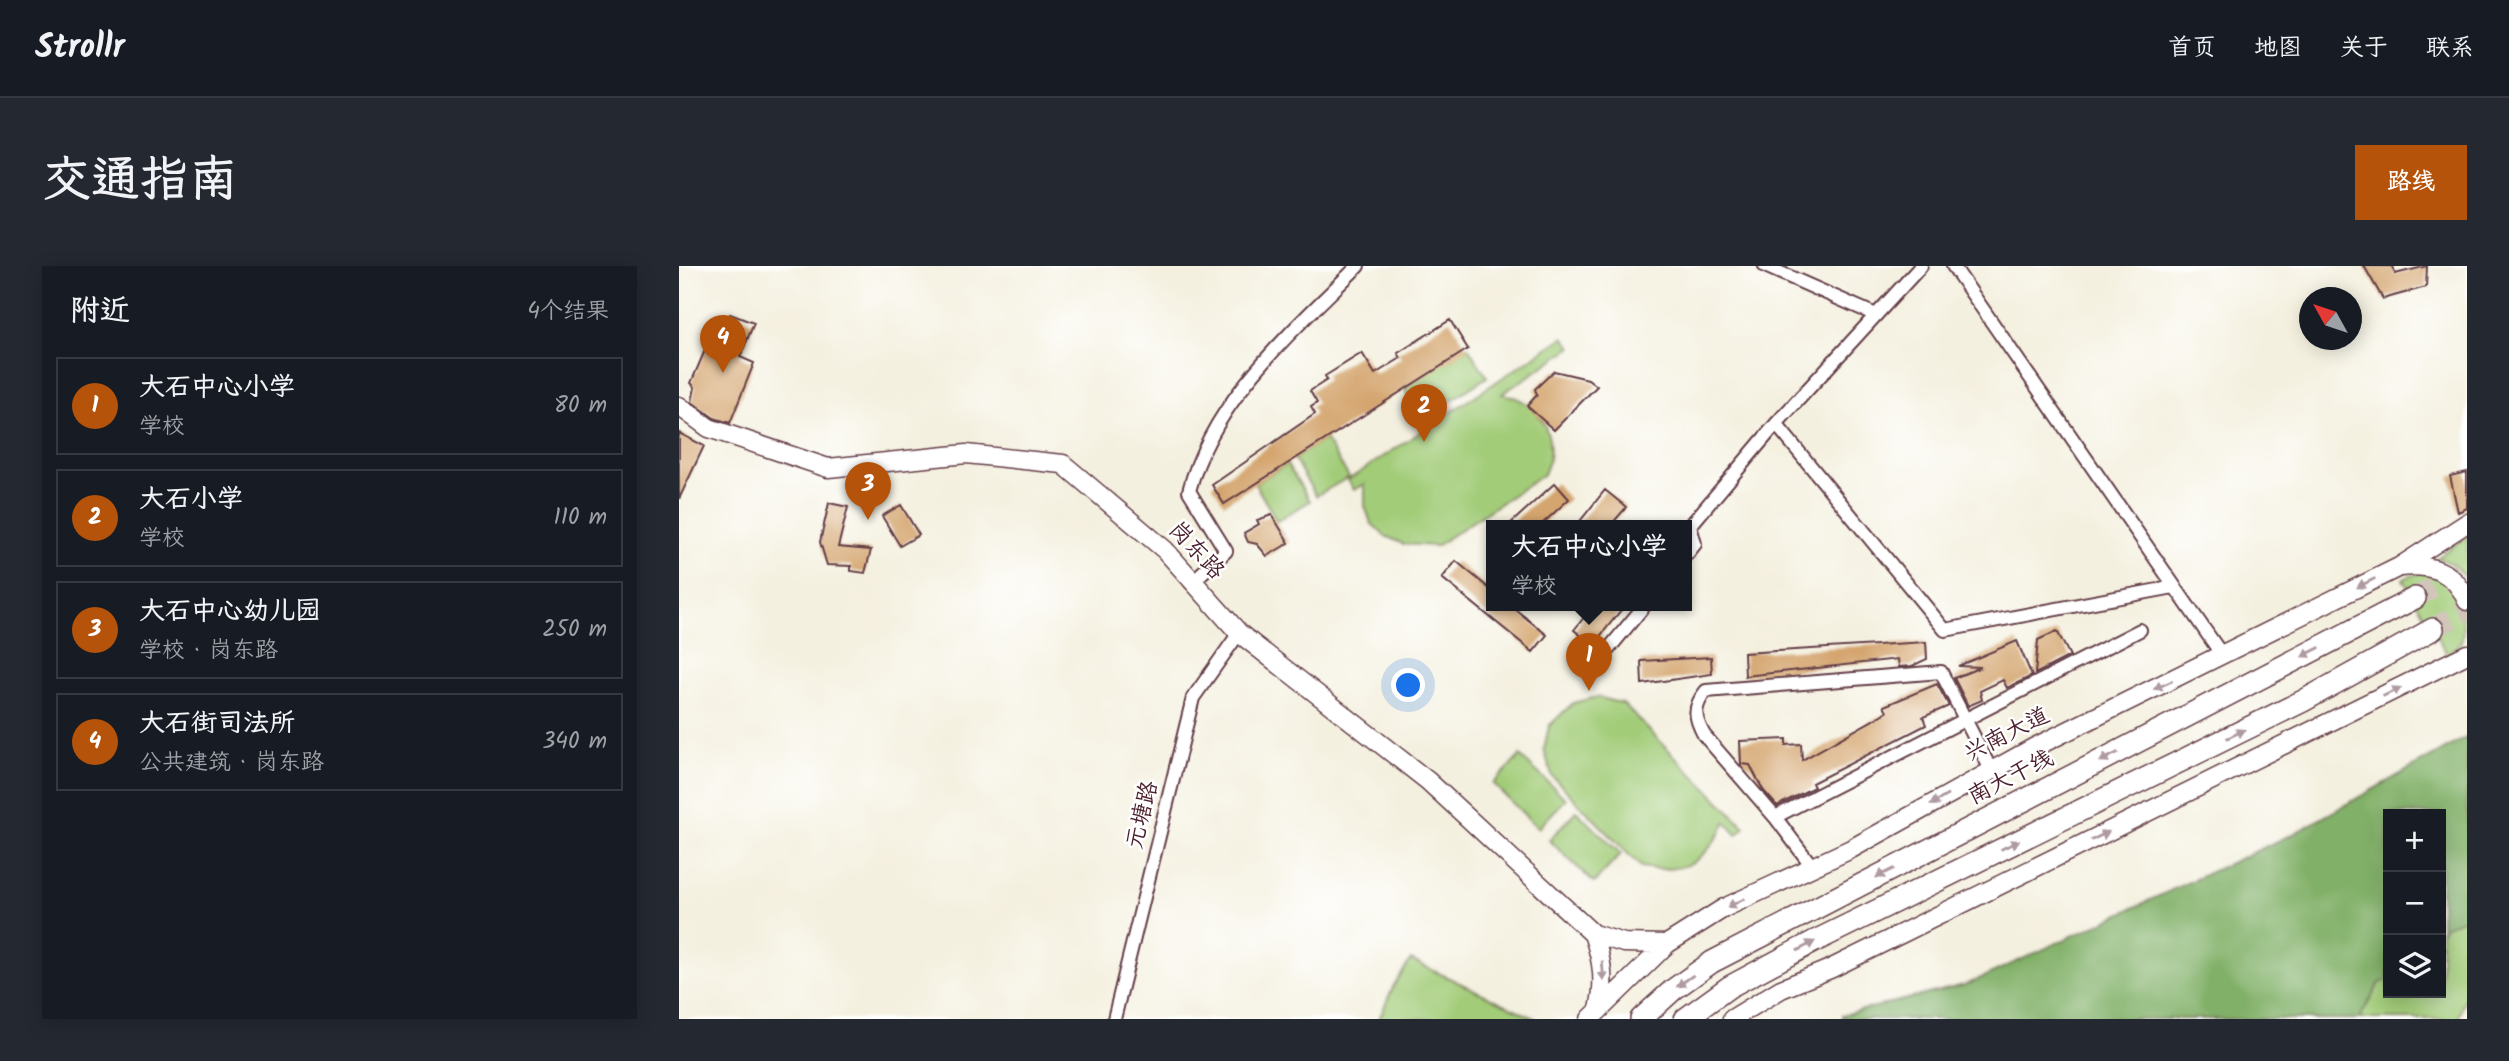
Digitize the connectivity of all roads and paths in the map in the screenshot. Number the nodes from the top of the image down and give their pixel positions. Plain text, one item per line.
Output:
1 (1358, 266) edge
2 (1765, 266) edge
3 (1921, 266) edge
4 (1952, 266) edge
5 (1876, 315) junction
6 (679, 406) edge
7 (1776, 424) junction
8 (2467, 523) edge
9 (1692, 524) edge
10 (2399, 567) junction
11 (1191, 583) junction
12 (2174, 587) junction
13 (2415, 598) tunnel mouth
14 (2467, 601) edge
15 (1640, 611) edge
16 (2433, 629) tunnel mouth
17 (2140, 630) dead end
18 (1239, 633) junction
19 (2463, 654) edge
20 (2222, 655) junction
21 (1602, 657) dead end
22 (1964, 719) junction
23 (1991, 771) junction
24 (1775, 817) junction
25 (1812, 866) junction
26 (1593, 934) junction
27 (1667, 944) junction
28 (1594, 1015) edge
29 (1114, 1019) edge
30 (1641, 1019) edge
31 (1685, 1019) edge
32 (1732, 1019) edge

1 - 11 street
2 - 5 street
3 - 5 street
4 - 12 street
5 - 7 street
6 - 11 main road, 岗东路
7 - 9 street
7 - 12 street
8 - 10 main road, 兴南大道
10 - 14 main road
10 -> 20 main road, 兴南大道
11 - 18 main road, 岗东路
12 - 20 street
13 -> 30 highway, 南大干线
15 - 21 street
31 -> 16 highway
17 - 22 street
18 - 26 main road, 岗东路
18 - 29 street, 元塘路
32 -> 19 main road
20 -> 23 main road, 兴南大道
22 - 23 street
22 - 24 street
22 - 24 street
23 -> 25 main road, 兴南大道
24 - 25 street
25 -> 27 main road, 兴南大道
26 - 27 main road
26 -> 28 main road
27 - 28 main road, 兴南大道

